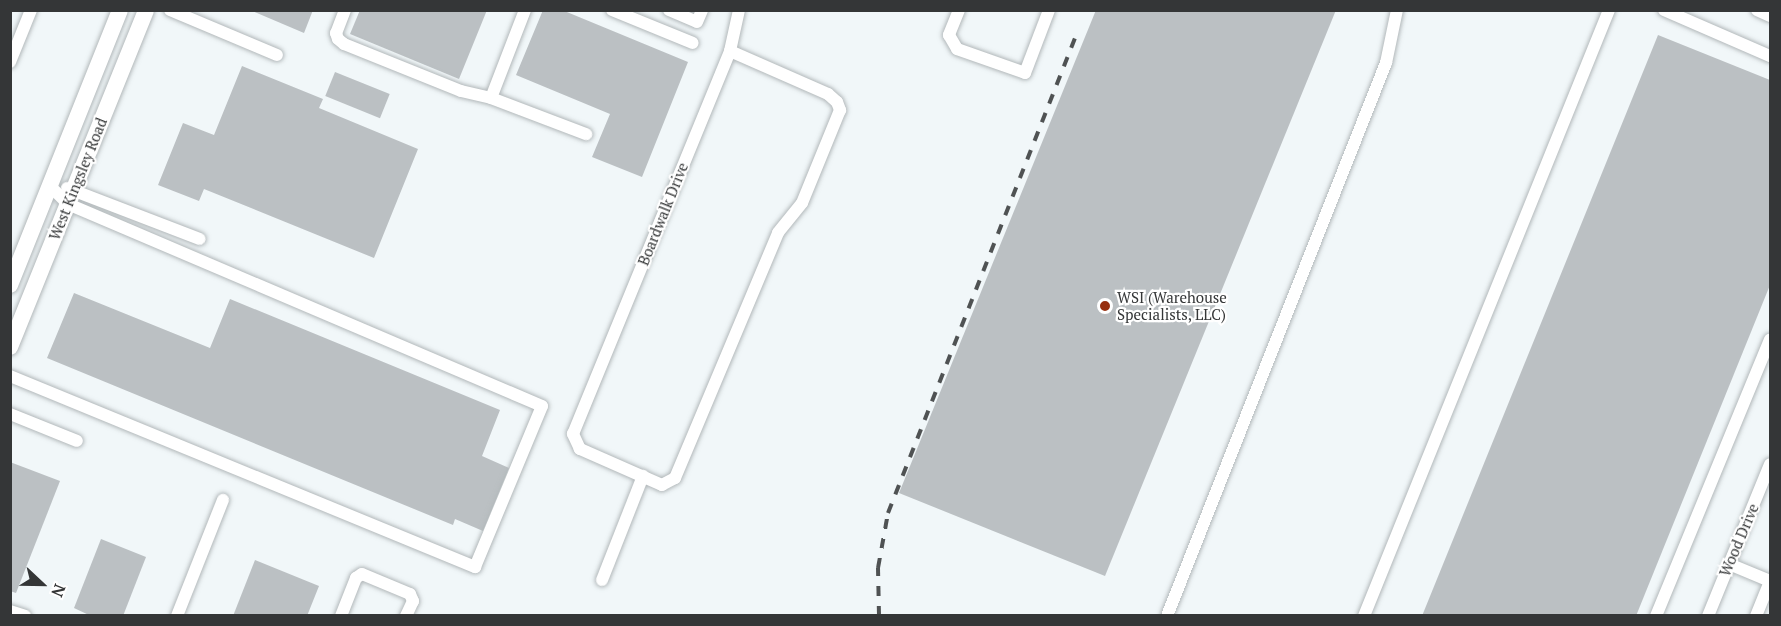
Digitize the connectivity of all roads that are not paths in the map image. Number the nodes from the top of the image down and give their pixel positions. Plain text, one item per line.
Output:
1 (31, 10) edge
2 (120, 10) edge
3 (146, 10) edge
4 (170, 10) edge
5 (345, 10) edge
6 (525, 10) edge
7 (612, 10) edge
8 (669, 10) edge
9 (702, 10) edge
10 (739, 10) edge
11 (959, 10) edge
12 (1049, 10) edge
13 (1397, 10) edge
14 (1609, 10) edge
15 (1664, 10) edge
16 (1757, 10) edge
17 (1770, 16) edge
18 (693, 43) dead end
19 (730, 51) junction
20 (277, 55) dead end
21 (1770, 57) edge
22 (10, 62) edge
23 (491, 98) junction
24 (586, 134) dead end
25 (50, 186) junction
26 (71, 196) junction
27 (200, 239) dead end
28 (10, 285) edge
29 (1770, 340) edge
30 (10, 347) edge
31 (10, 376) edge
32 (10, 414) edge
33 (77, 441) dead end
34 (1770, 465) edge
35 (644, 476) junction
36 (1768, 478) edge
37 (223, 500) dead end
38 (1729, 564) junction
39 (602, 580) dead end
40 (1770, 581) edge
41 (177, 615) edge
42 (340, 615) edge
43 (406, 615) edge
44 (1167, 615) edge
45 (1364, 615) edge
46 (1656, 615) edge
47 (1708, 615) edge
48 (1756, 615) edge

1 - 22 street
2 - 25 main road, West Kingsley Road
3 - 26 main road, West Kingsley Road
4 - 20 street
5 - 23 street
6 - 23 street
7 - 18 street
8 - 9 street
10 - 19 street, Boardwalk Drive
11 - 12 street
13 - 44 street
14 - 45 street
15 - 21 street
16 - 17 street
19 - 35 street, Boardwalk Drive
19 - 35 street, Boardwalk Drive
23 - 24 street
25 - 26 street
25 - 28 main road, West Kingsley Road
26 - 27 street
26 - 30 main road, West Kingsley Road
26 - 31 street
29 - 46 street
32 - 33 street
34 - 36 street, Wood Drive
35 - 39 street
36 - 38 street, Wood Drive
37 - 41 street
38 - 40 street
38 - 47 street, Wood Drive
40 - 48 street
42 - 43 street

